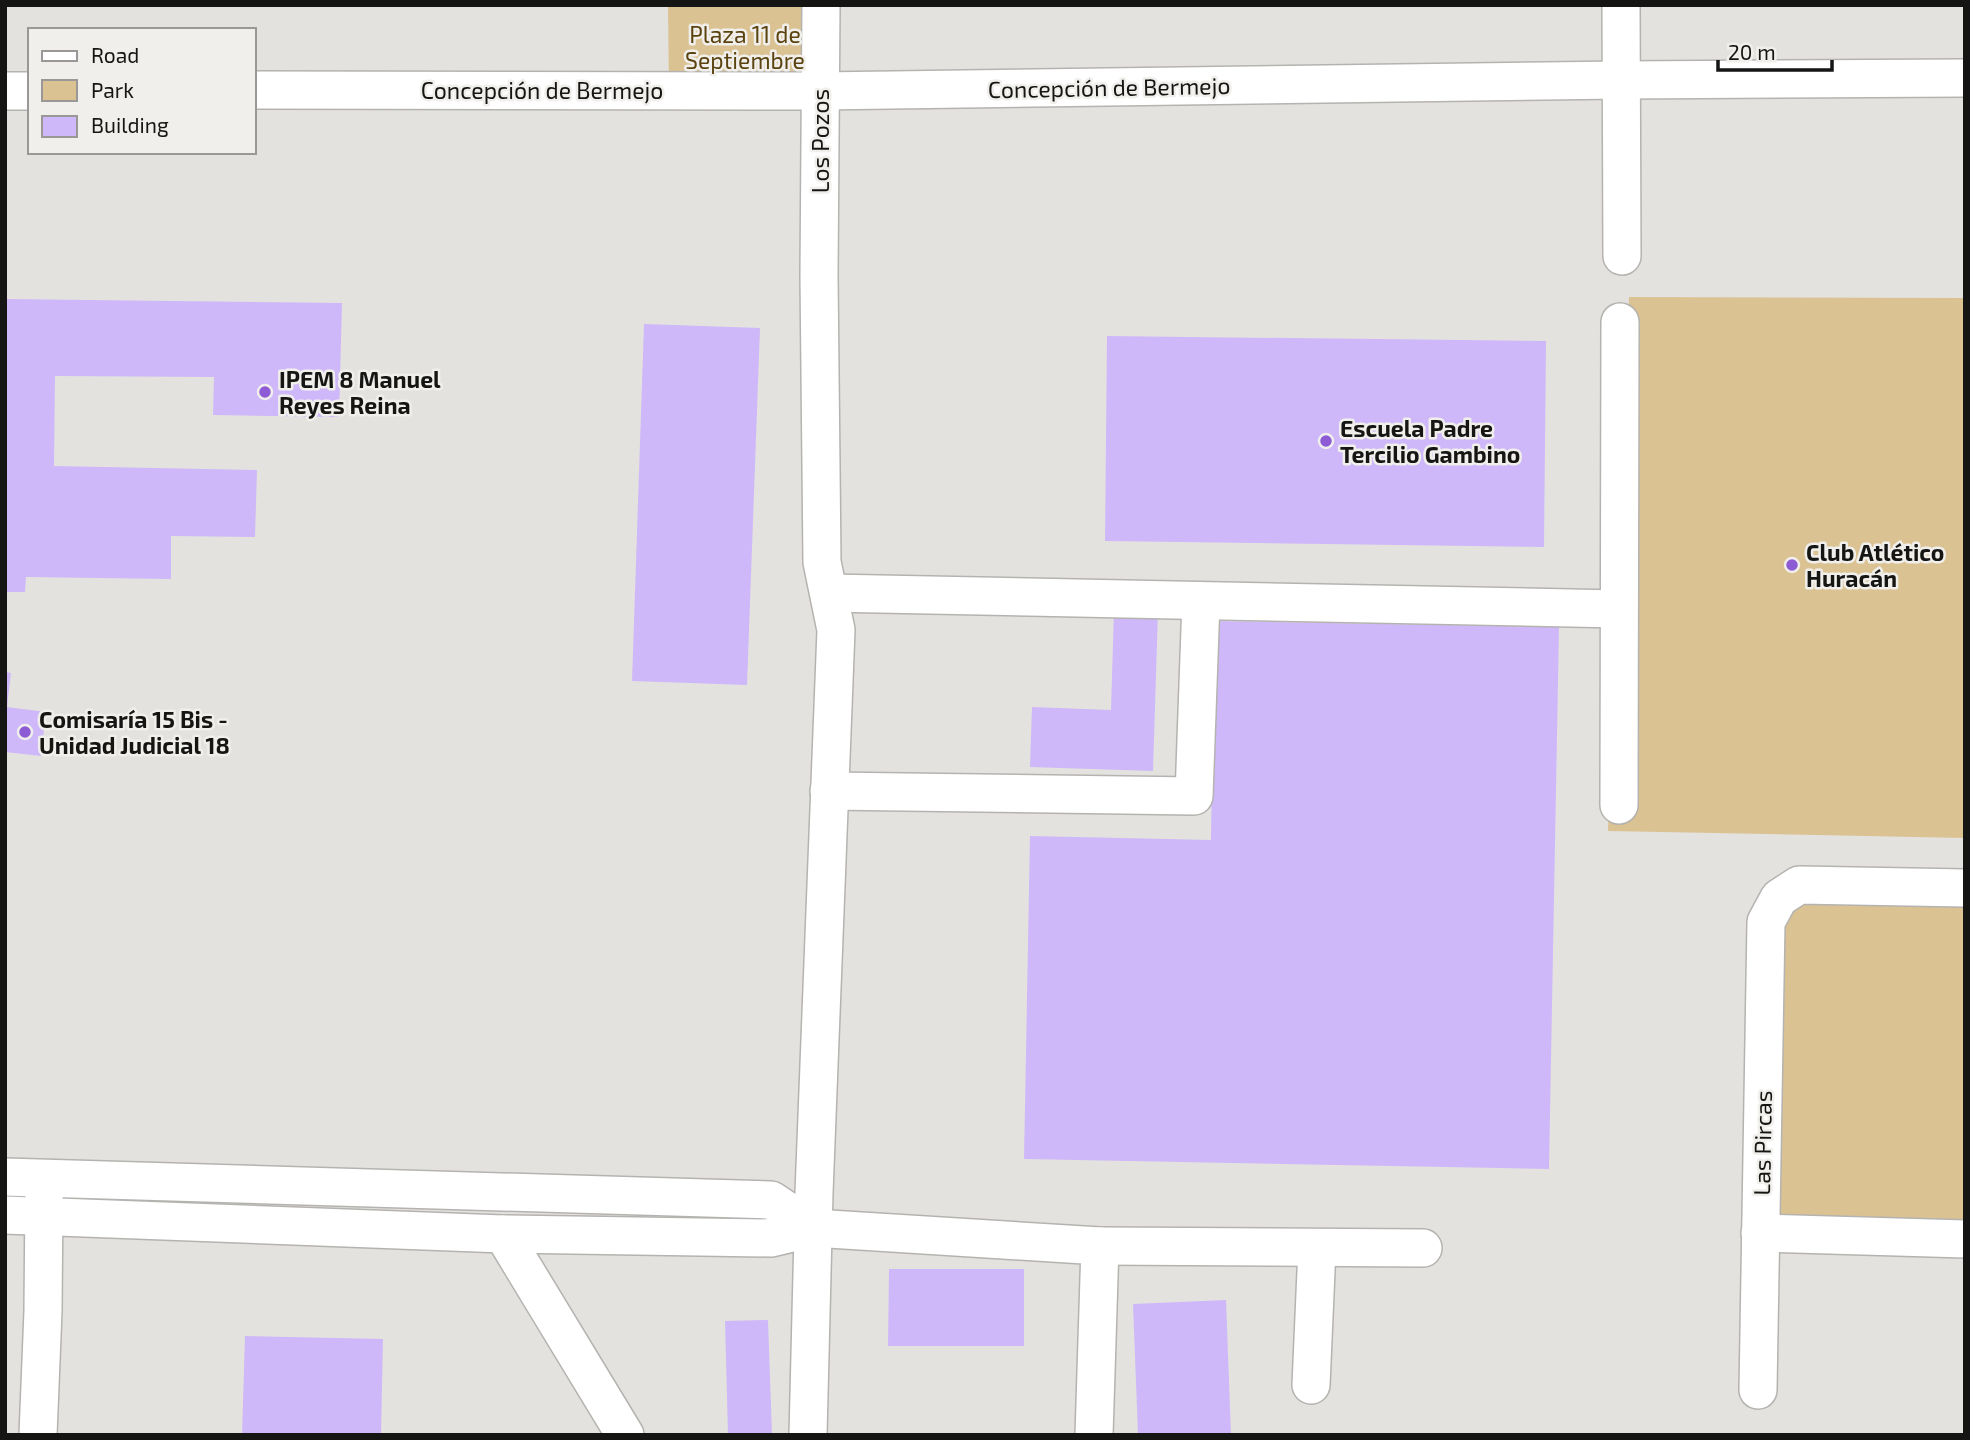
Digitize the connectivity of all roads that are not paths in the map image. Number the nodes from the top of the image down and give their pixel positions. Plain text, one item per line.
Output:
1 (821, 5) edge
2 (1622, 5) edge
3 (1965, 78) edge
4 (1622, 80) junction
5 (256, 90) edge
6 (5, 91) edge
7 (28, 91) edge
8 (820, 91) junction
9 (1622, 256) dead end
10 (1620, 322) dead end
11 (829, 593) junction
12 (1200, 601) junction
13 (1619, 609) junction
14 (829, 792) junction
15 (1619, 805) dead end
16 (1965, 888) edge
17 (5, 1177) edge
18 (44, 1178) junction
19 (5, 1215) edge
20 (44, 1217) junction
21 (813, 1228) junction
22 (1760, 1233) junction
23 (503, 1234) junction
24 (1965, 1239) edge
25 (1100, 1246) junction
26 (1317, 1248) junction
27 (1423, 1248) dead end
28 (1311, 1385) dead end
29 (1758, 1390) dead end
30 (38, 1435) edge
31 (625, 1435) edge
32 (808, 1435) edge
33 (1094, 1435) edge

1 - 8 street, Los Pozos
2 - 4 street
3 - 4 street, Concepción de Bermejo
4 - 8 street, Concepción de Bermejo
4 - 9 street
5 - 8 street, Concepción de Bermejo
6 - 7 street
8 - 11 street, Los Pozos
10 - 13 street
11 - 12 street
11 - 14 street, Los Pozos
12 - 13 street
12 - 14 street
13 - 15 street
14 - 21 street, Los Pozos
16 - 22 street, Las Pircas
17 - 18 street
18 - 20 street
18 - 21 street
19 - 20 street
20 - 23 street
20 - 30 street
21 - 23 street
21 - 25 street
21 - 32 street, Los Pozos
22 - 24 street
22 - 29 street, Las Pircas
23 - 31 street
25 - 26 street
25 - 33 street
26 - 27 street
26 - 28 street

